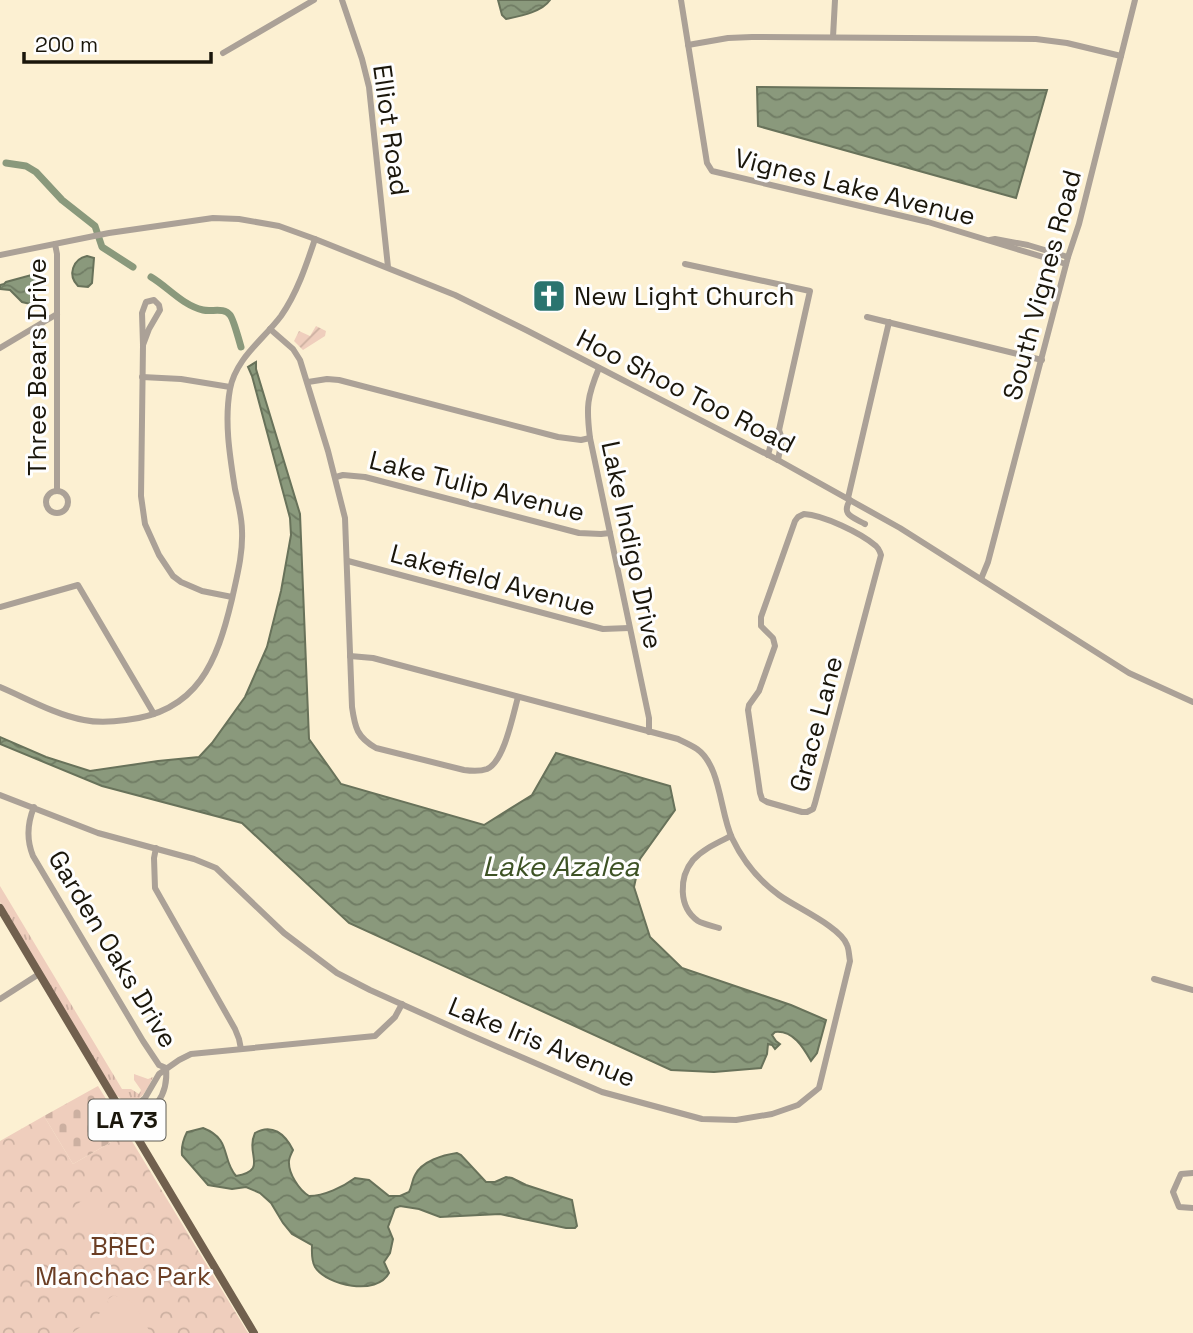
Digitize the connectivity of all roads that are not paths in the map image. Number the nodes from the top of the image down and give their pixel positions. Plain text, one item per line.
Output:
1 (314, 0) edge
2 (342, 0) edge
3 (681, 0) edge
4 (835, 0) edge
5 (1135, 0) edge
6 (833, 37) junction
7 (688, 45) junction
8 (223, 53) dead end
9 (1121, 56) junction
10 (315, 239) junction
11 (55, 244) junction
12 (0, 255) edge
13 (1067, 261) junction
14 (685, 264) dead end
15 (388, 267) junction
16 (57, 314) junction
17 (867, 317) dead end
18 (889, 322) junction
19 (270, 329) junction
20 (143, 345) junction
21 (0, 348) edge
22 (1042, 360) junction
23 (599, 368) junction
24 (142, 377) junction
25 (308, 382) junction
26 (230, 387) junction
27 (779, 430) junction
28 (590, 439) junction
29 (768, 455) junction
30 (778, 460) junction
31 (336, 477) junction
32 (57, 491) dead end
33 (849, 499) junction
34 (872, 512) junction
35 (865, 524) junction
36 (610, 533) junction
37 (859, 535) junction
38 (348, 561) junction
39 (981, 579) junction
40 (232, 597) junction
41 (0, 607) edge
42 (629, 628) junction
43 (350, 656) junction
44 (0, 687) edge
45 (518, 697) junction
46 (1193, 702) edge
47 (154, 714) junction
48 (649, 732) junction
49 (0, 795) edge
50 (34, 807) junction
51 (731, 836) junction
52 (156, 848) junction
53 (0, 908) edge
54 (719, 928) dead end
55 (39, 974) junction
56 (1154, 979) dead end
57 (1193, 990) edge
58 (0, 999) edge
59 (402, 1004) junction
60 (240, 1049) junction
61 (166, 1068) junction
62 (122, 1112) junction
63 (131, 1127) junction
64 (1193, 1172) edge
65 (1193, 1208) edge
66 (254, 1333) edge

1 - 8 street
2 - 15 street, Elliot Road
3 - 7 street
4 - 6 street
5 - 9 street, South Vignes Road
6 - 7 street
6 - 9 street
7 - 13 street, Vignes Lake Avenue
9 - 13 street, South Vignes Road
10 - 11 street, Hoo Shoo Too Road
10 - 15 street, Hoo Shoo Too Road
10 - 19 street
11 - 12 street, Hoo Shoo Too Road
11 - 16 street, Three Bears Drive
13 - 22 street, South Vignes Road
14 - 27 street
15 - 23 street, Hoo Shoo Too Road
16 - 21 street
16 - 32 street, Three Bears Drive
17 - 18 street
18 - 22 street
18 - 33 street
19 - 25 street
19 - 26 street
20 - 20 street
20 - 24 street
22 - 39 street, South Vignes Road
23 - 28 street, Lake Indigo Drive
23 - 29 street, Hoo Shoo Too Road
24 - 26 street
24 - 40 street
25 - 28 street
25 - 31 street
26 - 40 street
27 - 29 street
27 - 30 street
28 - 36 street, Lake Indigo Drive
29 - 30 street, Hoo Shoo Too Road
30 - 33 street, Hoo Shoo Too Road
31 - 36 street, Lake Tulip Avenue
31 - 38 street
33 - 34 street, Hoo Shoo Too Road
33 - 35 street
34 - 35 street
34 - 39 street, Hoo Shoo Too Road
35 - 37 street
36 - 42 street, Lake Indigo Drive
37 - 37 street, Grace Lane
38 - 42 street, Lakefield Avenue
38 - 43 street
39 - 46 street, Hoo Shoo Too Road
40 - 47 street
41 - 47 street
42 - 48 street, Lake Indigo Drive
43 - 45 street, Lake Iris Avenue
43 - 45 street
44 - 47 street
45 - 48 street, Lake Iris Avenue
48 - 51 street, Lake Iris Avenue
49 - 50 street, Lake Iris Avenue
50 - 52 street, Lake Iris Avenue
50 - 61 street, Garden Oaks Drive
51 - 54 street
51 - 59 street, Lake Iris Avenue
52 - 59 street, Lake Iris Avenue
52 - 60 street
53 - 55 main road, LA 73
55 - 58 street
55 - 62 main road, LA 73
56 - 57 street
59 - 60 street
60 - 61 street
61 - 62 street
61 - 63 street
62 - 63 main road, LA 73
63 - 66 main road, LA 73
64 - 65 street

